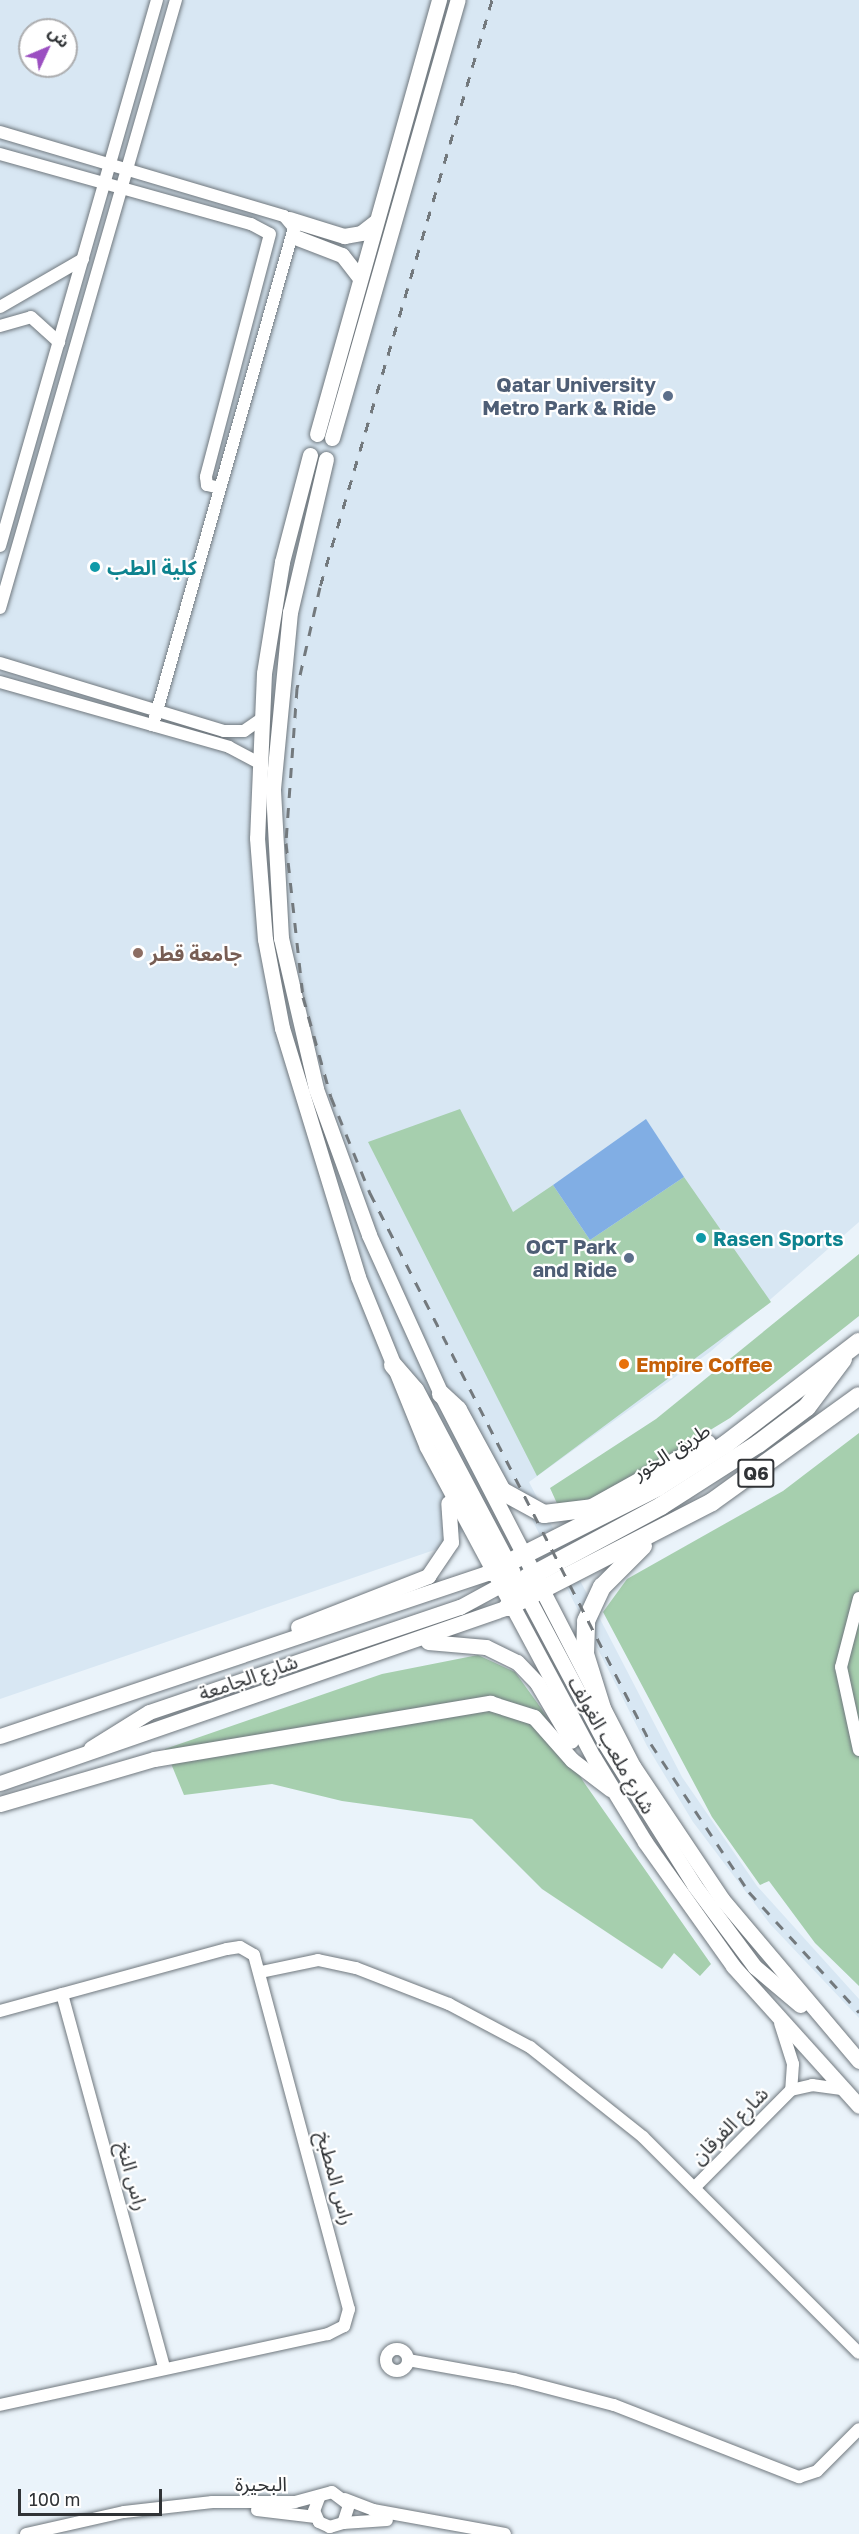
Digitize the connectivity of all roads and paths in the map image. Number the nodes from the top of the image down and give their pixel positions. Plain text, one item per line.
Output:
1 (157, 0) edge
2 (176, 0) edge
3 (439, 0) edge
4 (458, 0) edge
5 (0, 132) edge
6 (0, 154) edge
7 (110, 164) junction
8 (128, 169) junction
9 (105, 183) junction
10 (188, 187) junction
11 (123, 189) junction
12 (184, 206) junction
13 (289, 219) junction
14 (375, 222) junction
15 (295, 237) junction
16 (82, 259) junction
17 (359, 277) junction
18 (0, 307) edge
19 (0, 326) edge
20 (59, 342) junction
21 (310, 455) dead end
22 (326, 459) dead end
23 (220, 488) junction
24 (0, 546) edge
25 (0, 608) edge
26 (1, 662) edge
27 (0, 682) edge
28 (159, 708) junction
29 (260, 720) junction
30 (153, 725) junction
31 (257, 762) junction
32 (853, 1347) edge
33 (393, 1365) junction
34 (441, 1395) junction
35 (856, 1402) edge
36 (726, 1444) junction
37 (427, 1447) junction
38 (646, 1539) junction
39 (523, 1557) junction
40 (516, 1581) junction
41 (859, 1598) edge
42 (508, 1607) junction
43 (416, 1642) junction
44 (280, 1643) junction
45 (604, 1714) junction
46 (0, 1736) edge
47 (859, 1750) edge
48 (82, 1756) junction
49 (594, 1758) junction
50 (0, 1783) edge
51 (614, 1792) junction
52 (0, 1804) edge
53 (261, 1972) junction
54 (62, 1994) junction
55 (0, 2011) edge
56 (816, 2014) junction
57 (780, 2023) junction
58 (859, 2061) edge
59 (842, 2089) junction
60 (791, 2090) junction
61 (859, 2106) edge
62 (694, 2188) junction
63 (859, 2353) edge
64 (408, 2360) dead end
65 (164, 2368) junction
66 (0, 2405) edge
67 (859, 2429) edge
68 (319, 2498) junction
69 (345, 2499) junction
70 (152, 2512) junction
71 (320, 2525) edge
72 (445, 2525) junction
73 (341, 2527) edge
74 (26, 2534) edge
75 (57, 2534) edge
76 (471, 2534) edge
77 (506, 2534) edge

1 - 7 street
2 - 8 street
3 - 14 main road
4 - 17 main road
5 - 7 street
6 - 9 street
7 - 8 street
7 - 9 street
8 - 10 street
8 - 11 street
9 - 11 street
9 - 16 street
10 - 12 street
10 - 13 street
11 - 12 street
11 - 25 street
12 - 23 street
13 - 14 main road
13 - 15 street
14 - 17 main road
15 - 17 main road
15 - 23 street
16 - 18 street
16 - 20 street
19 - 20 street
20 - 24 street
21 - 29 main road, شارع ملعب الغولف
22 - 34 main road
23 - 28 street
26 - 28 street
27 - 30 street
28 - 29 street
28 - 30 street
29 - 31 main road, شارع ملعب الغولف
30 - 31 street
31 - 33 main road, شارع ملعب الغولف
32 - 36 highway, طريق الخور / Q6
32 - 40 highway
33 - 37 main road, شارع ملعب الغولف
33 - 40 highway
34 - 36 highway
34 - 39 main road
35 - 38 highway, طريق الخور / Q6
36 - 39 highway, طريق الخور / Q6
37 - 40 main road, شارع ملعب الغولف
37 - 44 main road
38 - 40 highway, طريق الخور / Q6
38 - 45 highway
39 - 40 highway, طريق الخور / Q6
40 - 42 highway, طريق الخور / Q6
40 - 44 main road, شارع الجامعة
40 - 45 main road, شارع ملعب الغولف
40 - 48 main road
40 - 56 main road
41 - 47 street
42 - 43 main road, شارع الجامعة
42 - 49 main road, شارع ملعب الغولف
43 - 48 main road, شارع الجامعة
43 - 49 main road
44 - 46 main road, شارع الجامعة
45 - 56 main road, شارع ملعب الغولف
48 - 50 main road, شارع الجامعة
49 - 51 main road, شارع ملعب الغولف
51 - 52 main road
51 - 57 main road, شارع ملعب الغولف
53 - 54 street, راس المطبخ
53 - 62 street
53 - 65 street, راس المطبخ
54 - 55 street, راس المطبخ
54 - 65 street, راس النخ
56 - 58 main road, شارع ملعب الغولف
57 - 59 main road, شارع ملعب الغولف
57 - 60 street, شارع الفرقان
59 - 60 street, شارع الفرقان
59 - 61 main road, شارع ملعب الغولف
60 - 62 street, شارع الفرقان
62 - 63 street
64 - 67 street
65 - 66 street, راس المطبخ
68 - 69 street
68 - 70 street, البحيرة
68 - 71 street
69 - 72 street
69 - 73 street
70 - 71 street, البحيرة
70 - 74 street, البحيرة
70 - 75 street, البحيرة
71 - 73 street
72 - 73 street
72 - 76 street
72 - 77 street

